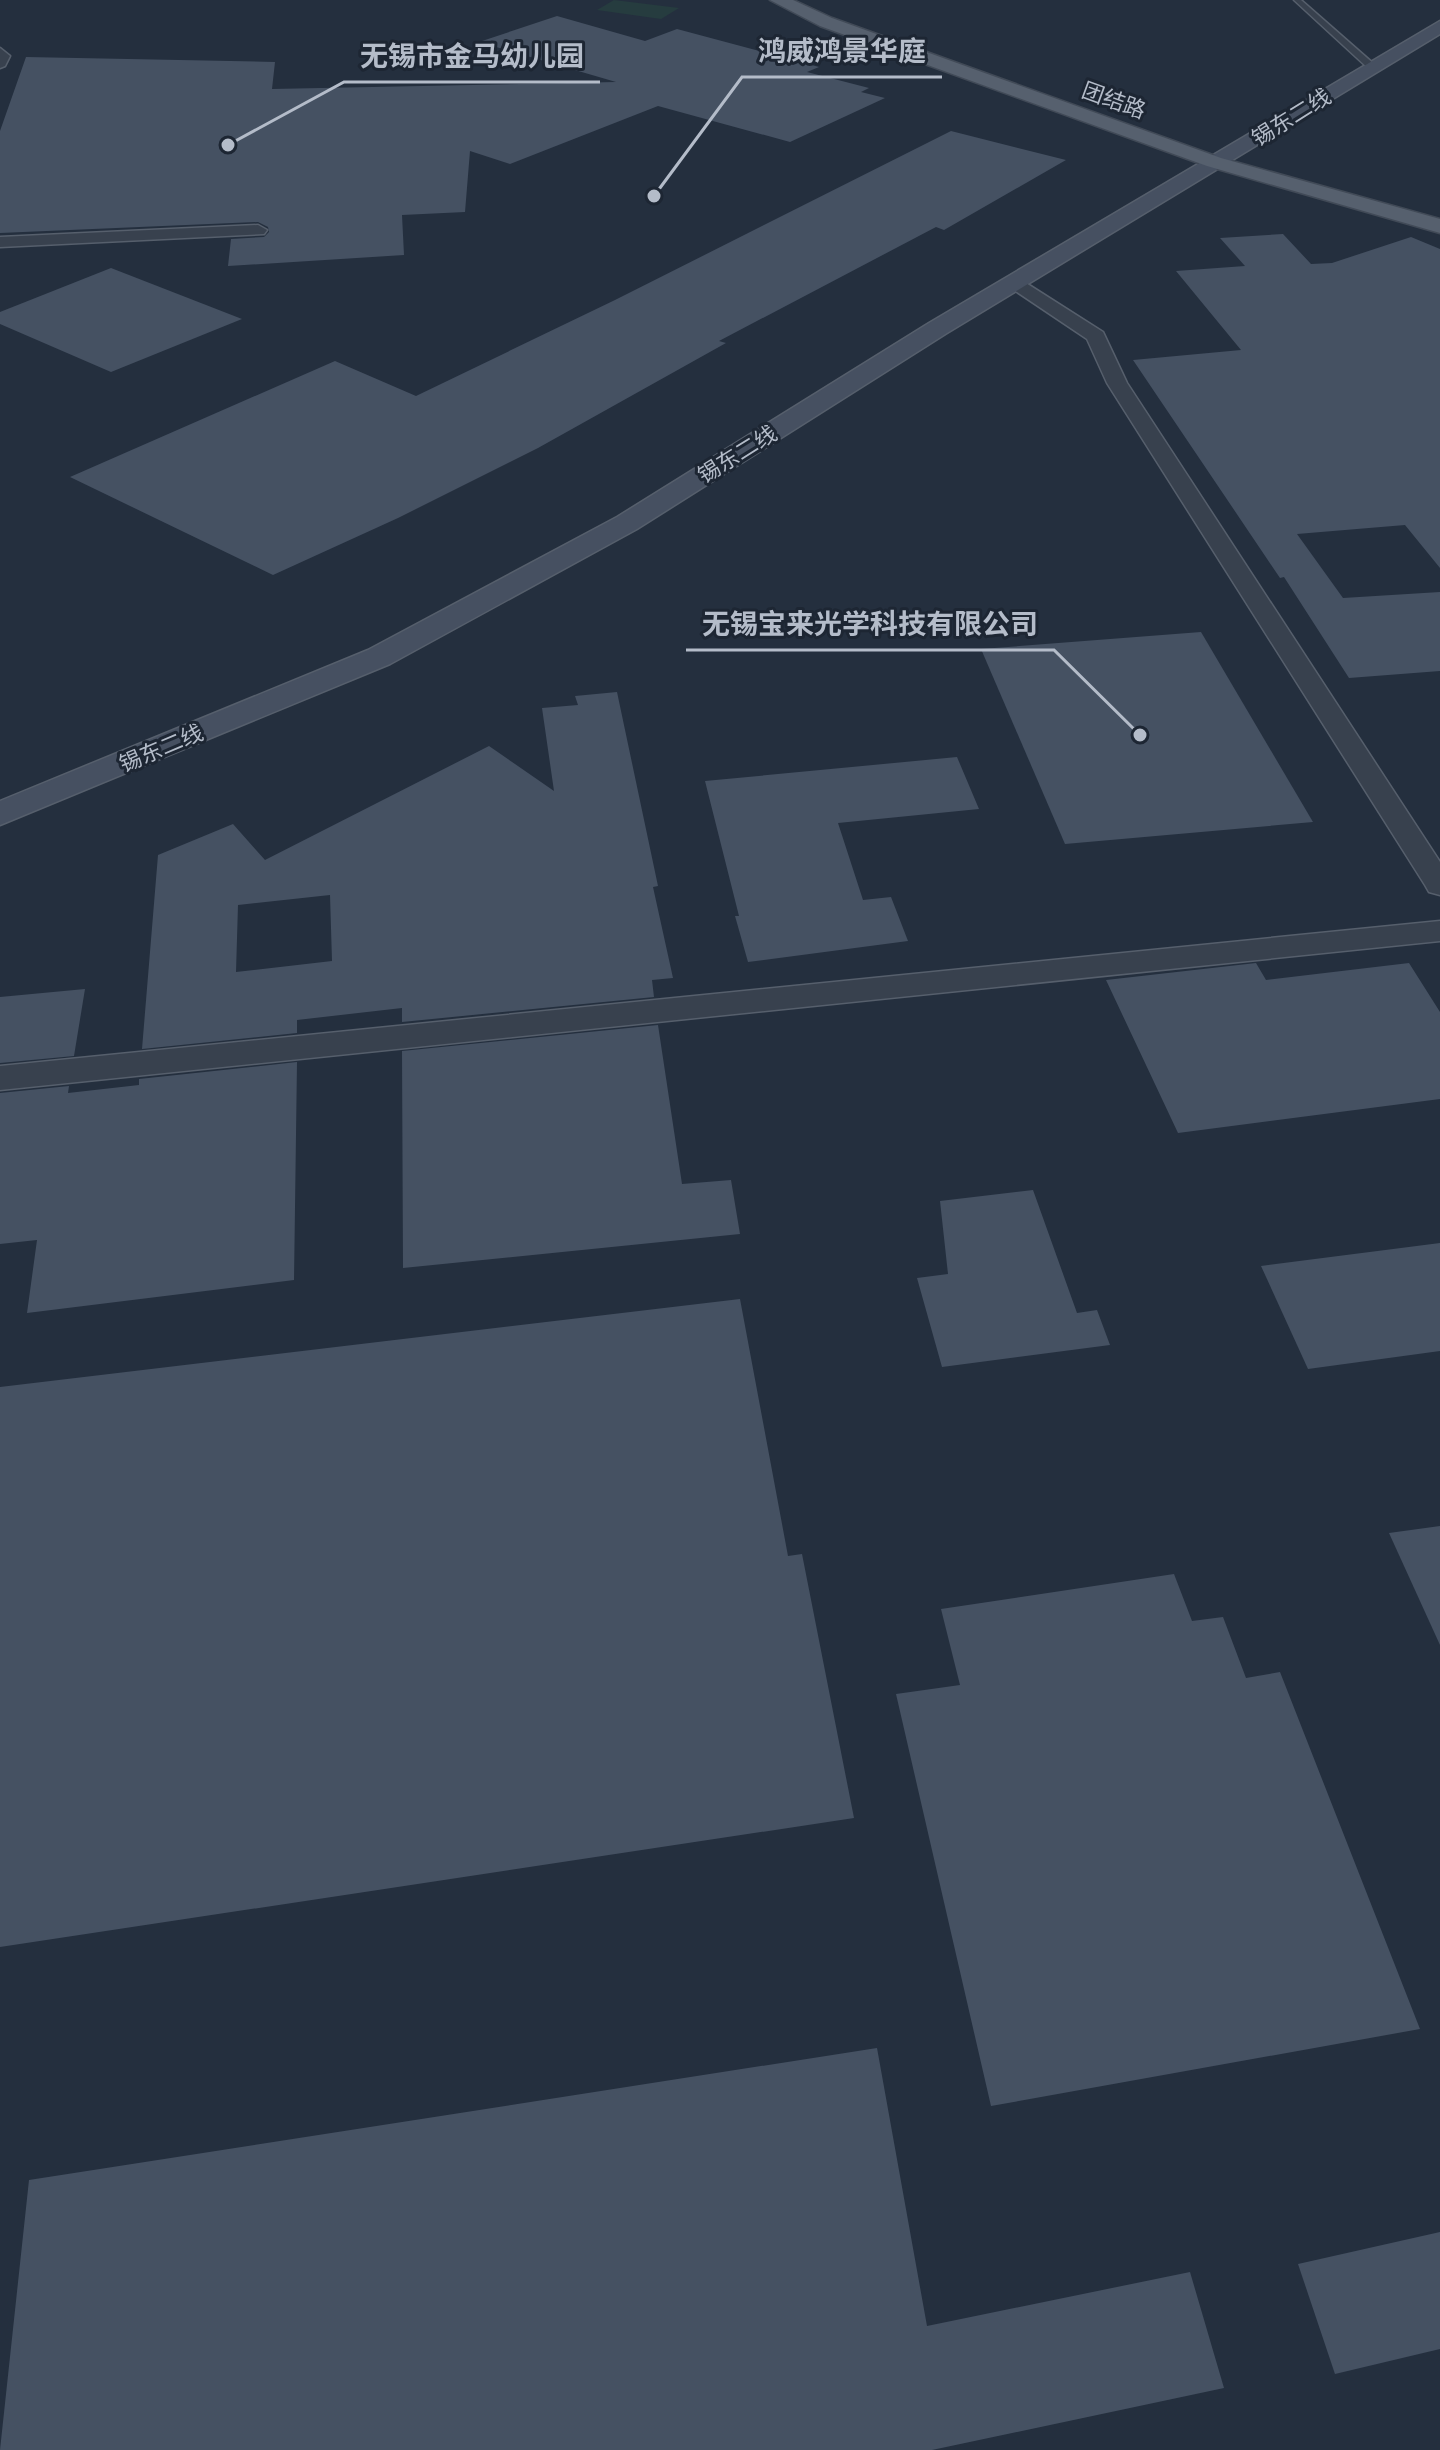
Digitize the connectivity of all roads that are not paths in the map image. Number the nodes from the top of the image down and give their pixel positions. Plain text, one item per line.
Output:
1 (779, 0) edge
2 (803, 0) edge
3 (1297, 0) edge
4 (1440, 26) edge
5 (0, 52) edge
6 (0, 63) edge
7 (1372, 67) junction
8 (1225, 157) junction
9 (1323, 172) dead end
10 (1440, 226) edge
11 (258, 230) dead end
12 (0, 242) edge
13 (1015, 282) junction
14 (0, 814) edge
15 (1440, 885) edge
16 (1440, 931) edge
17 (0, 1078) edge

1 - 8 main road, 团结路
2 - 8 main road, 团结路
3 - 7 lane
4 - 7 main road, 锡东二线
5 - 6 street
7 - 8 main road, 锡东二线
8 - 9 main road, 团结路
8 - 10 main road, 团结路
8 - 13 main road, 锡东二线
11 - 12 street
13 - 14 main road, 锡东二线
13 - 15 street
16 - 17 street

